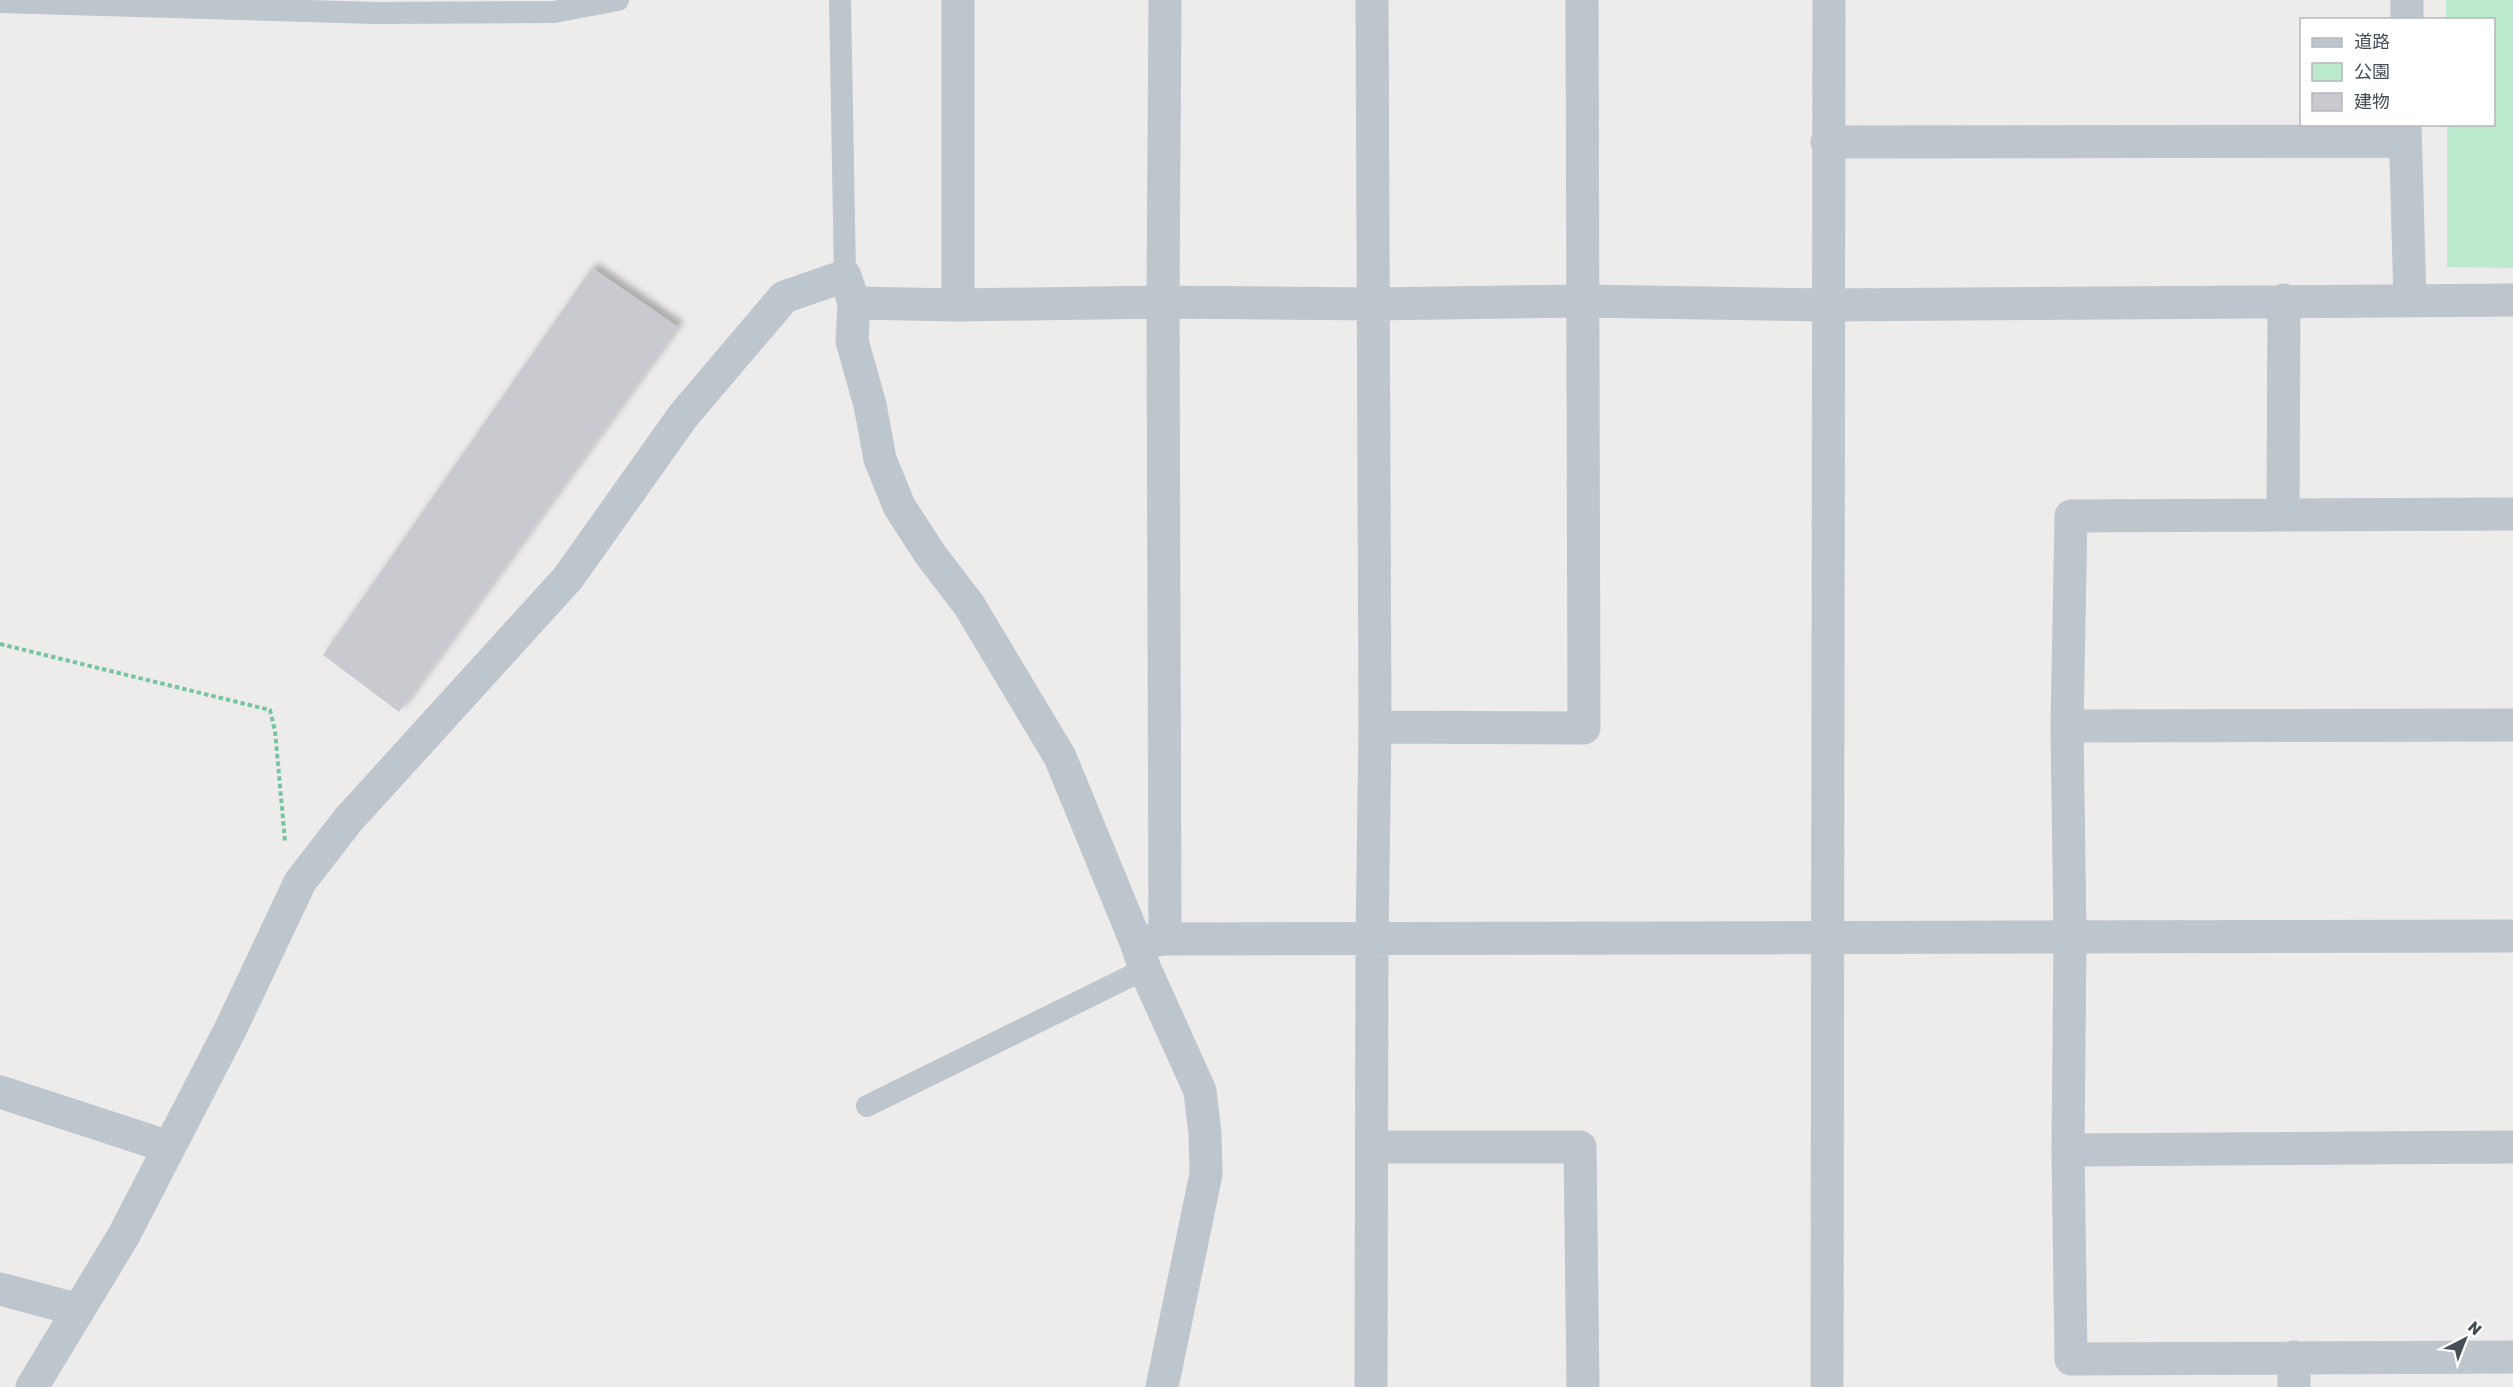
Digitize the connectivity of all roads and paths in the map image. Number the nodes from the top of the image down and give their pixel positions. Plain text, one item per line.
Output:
1 (618, 0) edge
2 (840, 0) edge
3 (958, 0) edge
4 (1165, 0) edge
5 (1372, 0) edge
6 (1582, 0) edge
7 (1828, 0) edge
8 (2407, 0) edge
9 (0, 2) edge
10 (2407, 18) edge
11 (2405, 133) edge
12 (1827, 142) junction
13 (850, 289) junction
14 (2284, 300) junction
15 (2410, 300) junction
16 (2513, 300) edge
17 (1584, 301) junction
18 (1163, 302) junction
19 (1373, 304) junction
20 (958, 305) junction
21 (1827, 305) junction
22 (2513, 514) edge
23 (2283, 515) junction
24 (0, 644) edge
25 (2513, 725) edge
26 (2067, 726) junction
27 (1375, 727) junction
28 (286, 844) dead end
29 (2070, 936) junction
30 (2513, 936) edge
31 (1829, 937) junction
32 (1372, 939) junction
33 (1149, 950) junction
34 (0, 1092) edge
35 (867, 1106) dead end
36 (169, 1147) junction
37 (1372, 1147) junction
38 (2513, 1147) edge
39 (2068, 1150) junction
40 (0, 1289) edge
41 (79, 1310) junction
42 (2513, 1357) edge
43 (2294, 1372) edge
44 (32, 1387) edge
45 (1162, 1387) edge
46 (1371, 1387) edge
47 (1583, 1387) edge
48 (1827, 1387) edge

1 - 9 lane
2 - 13 lane
3 - 20 street
4 - 18 street
5 - 19 street
6 - 17 street
7 - 12 street
8 - 10 street
11 - 12 street
11 - 15 street
12 - 21 street
13 - 20 street
13 - 33 street
13 - 36 street
14 - 15 street
14 - 21 street
14 - 23 street
15 - 16 street
17 - 19 street
17 - 21 street
17 - 27 street
18 - 19 street
18 - 20 street
18 - 33 street
19 - 27 street
21 - 31 street
22 - 23 street
23 - 26 street
24 - 28 path
25 - 26 street
26 - 29 street
27 - 32 street
29 - 30 street
29 - 31 street
29 - 39 street
31 - 32 street
31 - 48 street
32 - 33 street
32 - 37 street
33 - 35 lane
33 - 45 street
34 - 36 street
36 - 41 street
37 - 46 street
37 - 47 street
38 - 39 street
39 - 43 street
40 - 41 street
41 - 44 street
42 - 43 street

